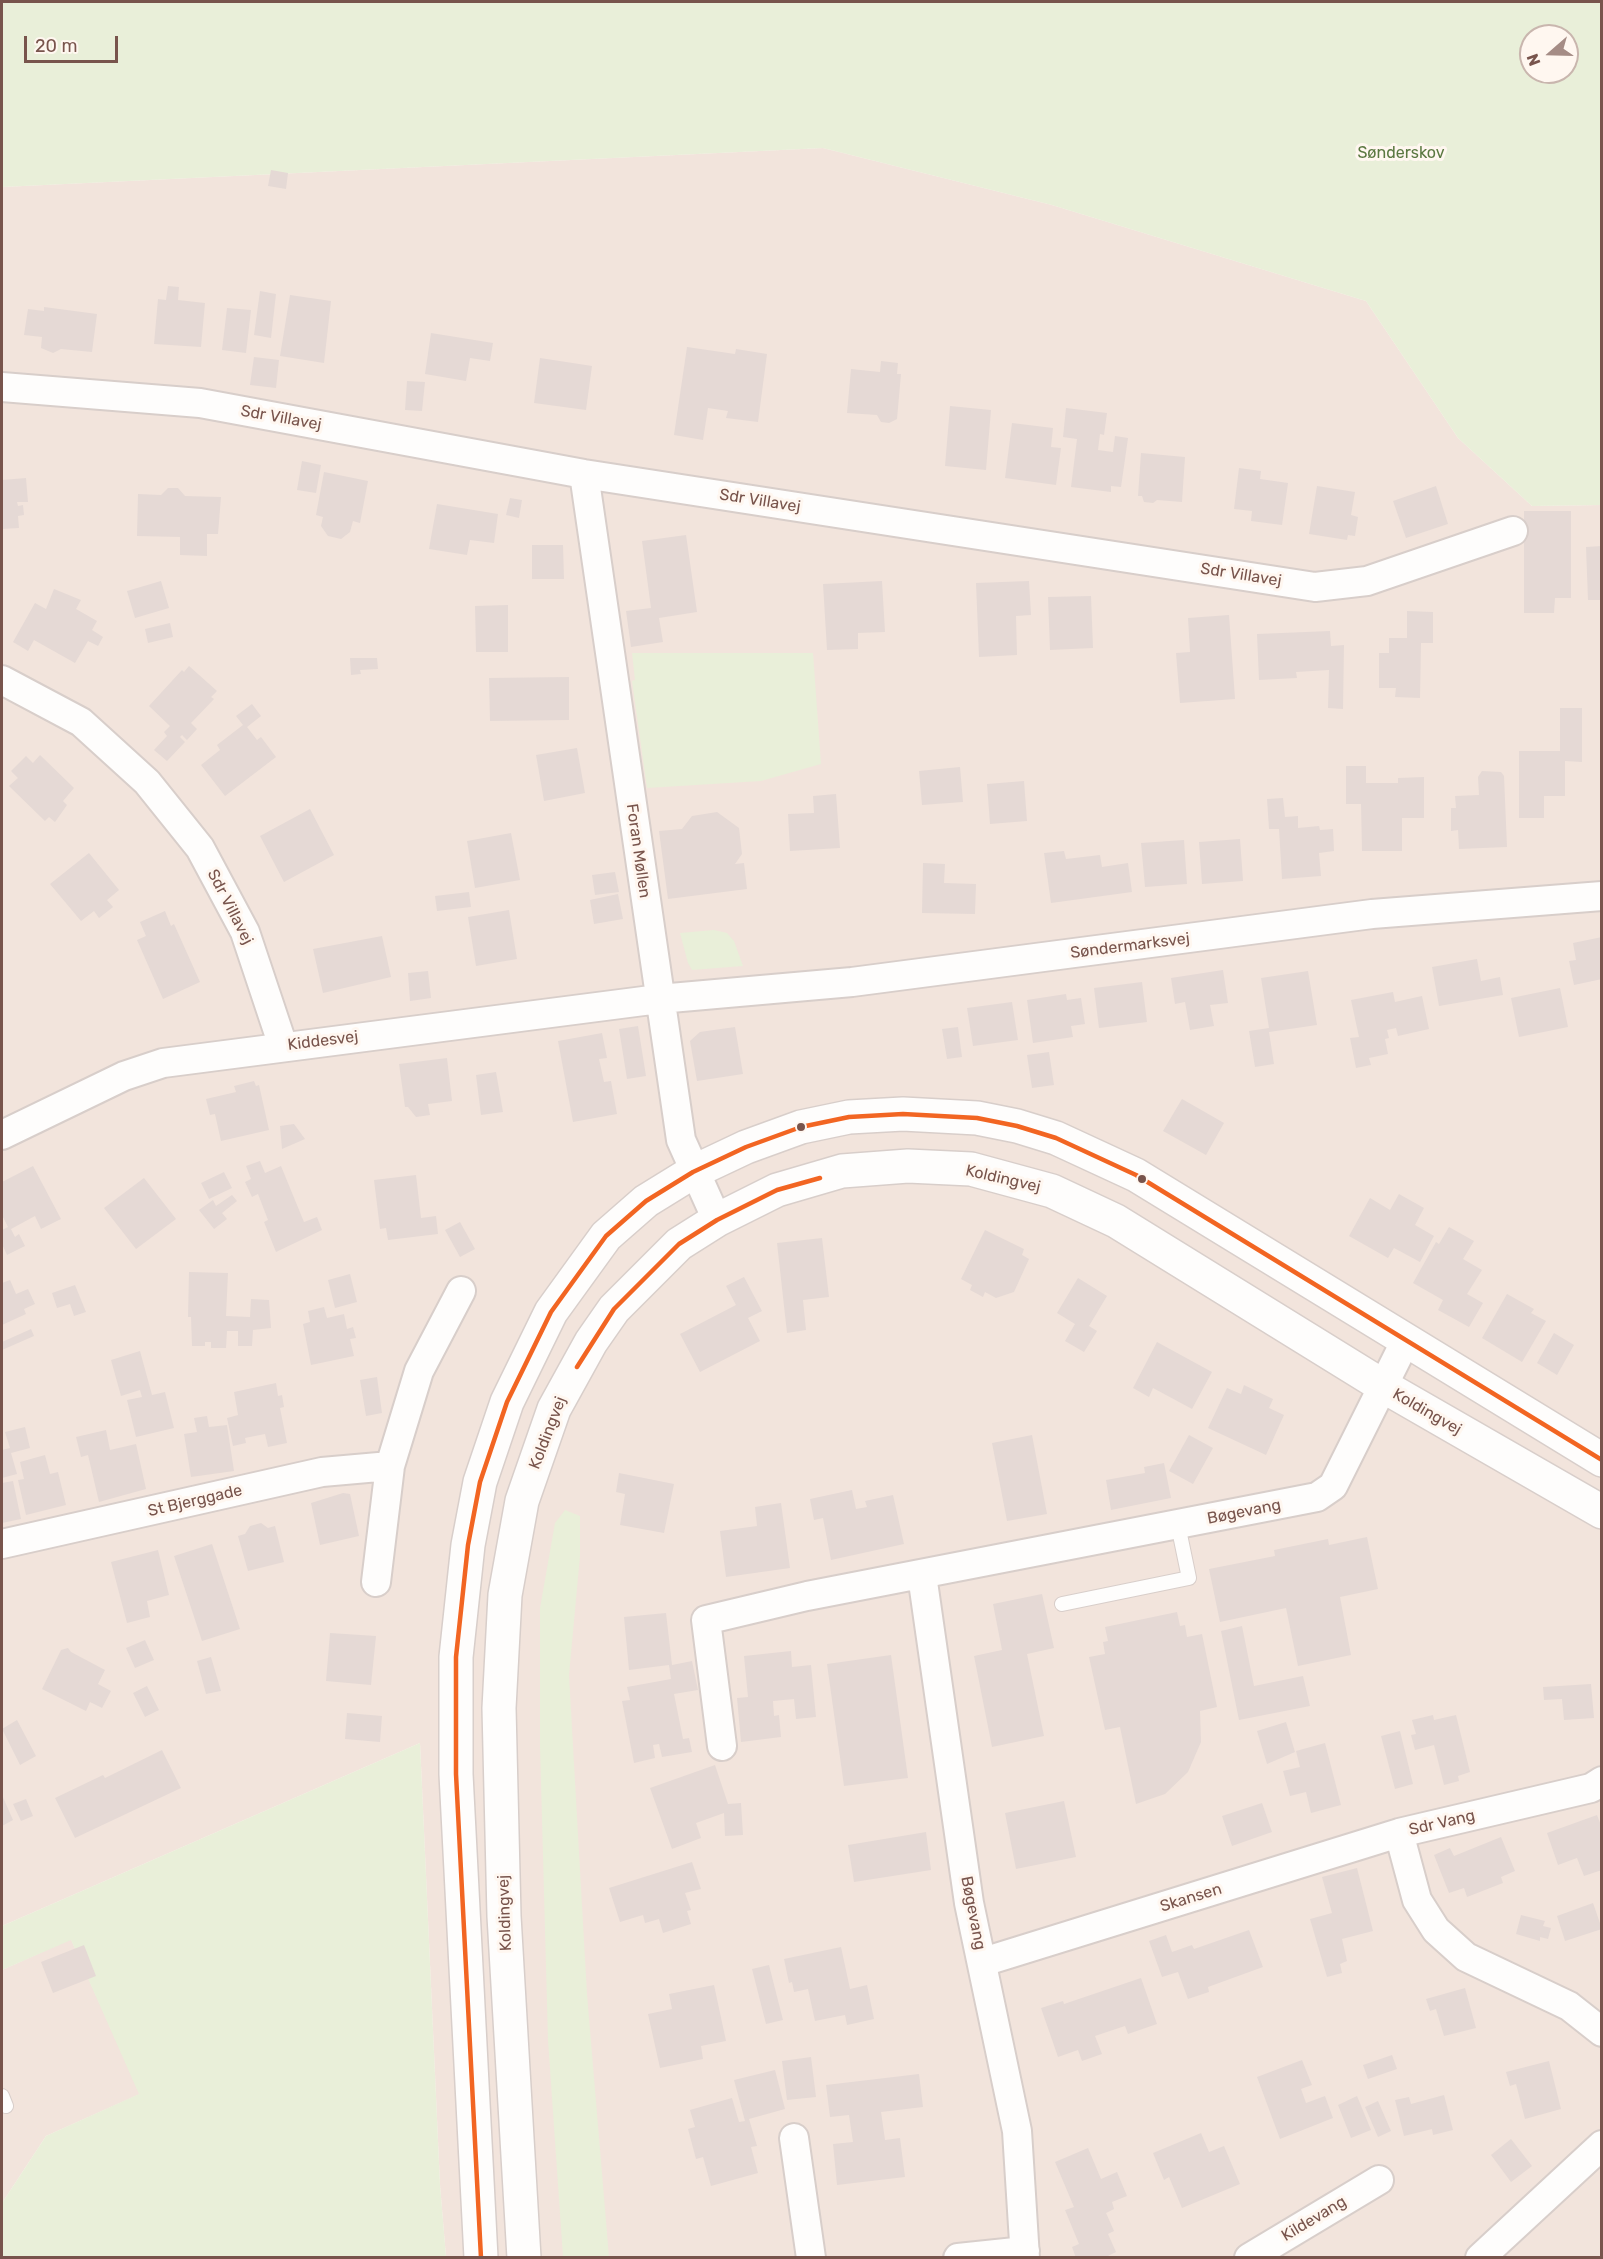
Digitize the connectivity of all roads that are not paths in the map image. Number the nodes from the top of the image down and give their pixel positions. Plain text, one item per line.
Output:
1 (2, 387) edge
2 (584, 474) junction
3 (1513, 531) dead end
4 (2, 680) edge
5 (1602, 896) edge
6 (659, 999) junction
7 (283, 1046) junction
8 (2, 1134) edge
9 (693, 1172) junction
10 (717, 1220) junction
11 (461, 1291) dead end
12 (1405, 1342) junction
13 (1383, 1386) junction
14 (1602, 1460) edge
15 (390, 1466) junction
16 (1602, 1512) edge
17 (1178, 1525) junction
18 (2, 1545) edge
19 (922, 1575) junction
20 (376, 1582) dead end
21 (1062, 1604) dead end
22 (722, 1746) dead end
23 (1602, 1781) edge
24 (1399, 1833) junction
25 (983, 1962) junction
26 (1602, 2032) edge
27 (794, 2138) dead end
28 (1602, 2145) edge
29 (1379, 2180) dead end
30 (1025, 2254) edge
31 (481, 2258) edge
32 (524, 2258) edge
33 (811, 2258) edge
34 (958, 2258) edge
35 (1249, 2258) edge
36 (1480, 2258) edge

1 - 2 street, Sdr Villavej
2 - 3 street, Sdr Villavej
2 - 6 street, Foran Møllen
4 - 7 street, Sdr Villavej
5 - 6 street, Søndermarksvej
6 - 7 street, Kiddesvej
6 - 9 street, Foran Møllen
7 - 8 street, Kiddesvej
9 - 10 street, Foran Møllen
9 - 12 main road
9 - 31 main road
10 - 13 main road, Koldingvej
10 - 32 main road, Koldingvej
11 - 15 street
12 - 13 street, Bøgevang
12 - 14 main road
13 - 16 main road, Koldingvej
13 - 17 street, Bøgevang
15 - 18 street, St Bjerggade
15 - 20 street
17 - 19 street, Bøgevang
17 - 21 lane
19 - 22 street, Bøgevang
19 - 25 street, Bøgevang
23 - 24 street, Sdr Vang
24 - 25 street, Skansen
24 - 26 street, Sdr Vang
25 - 30 street, Bøgevang
27 - 33 street
28 - 36 street
29 - 35 street, Kildevang
30 - 34 street, Bøgevang

